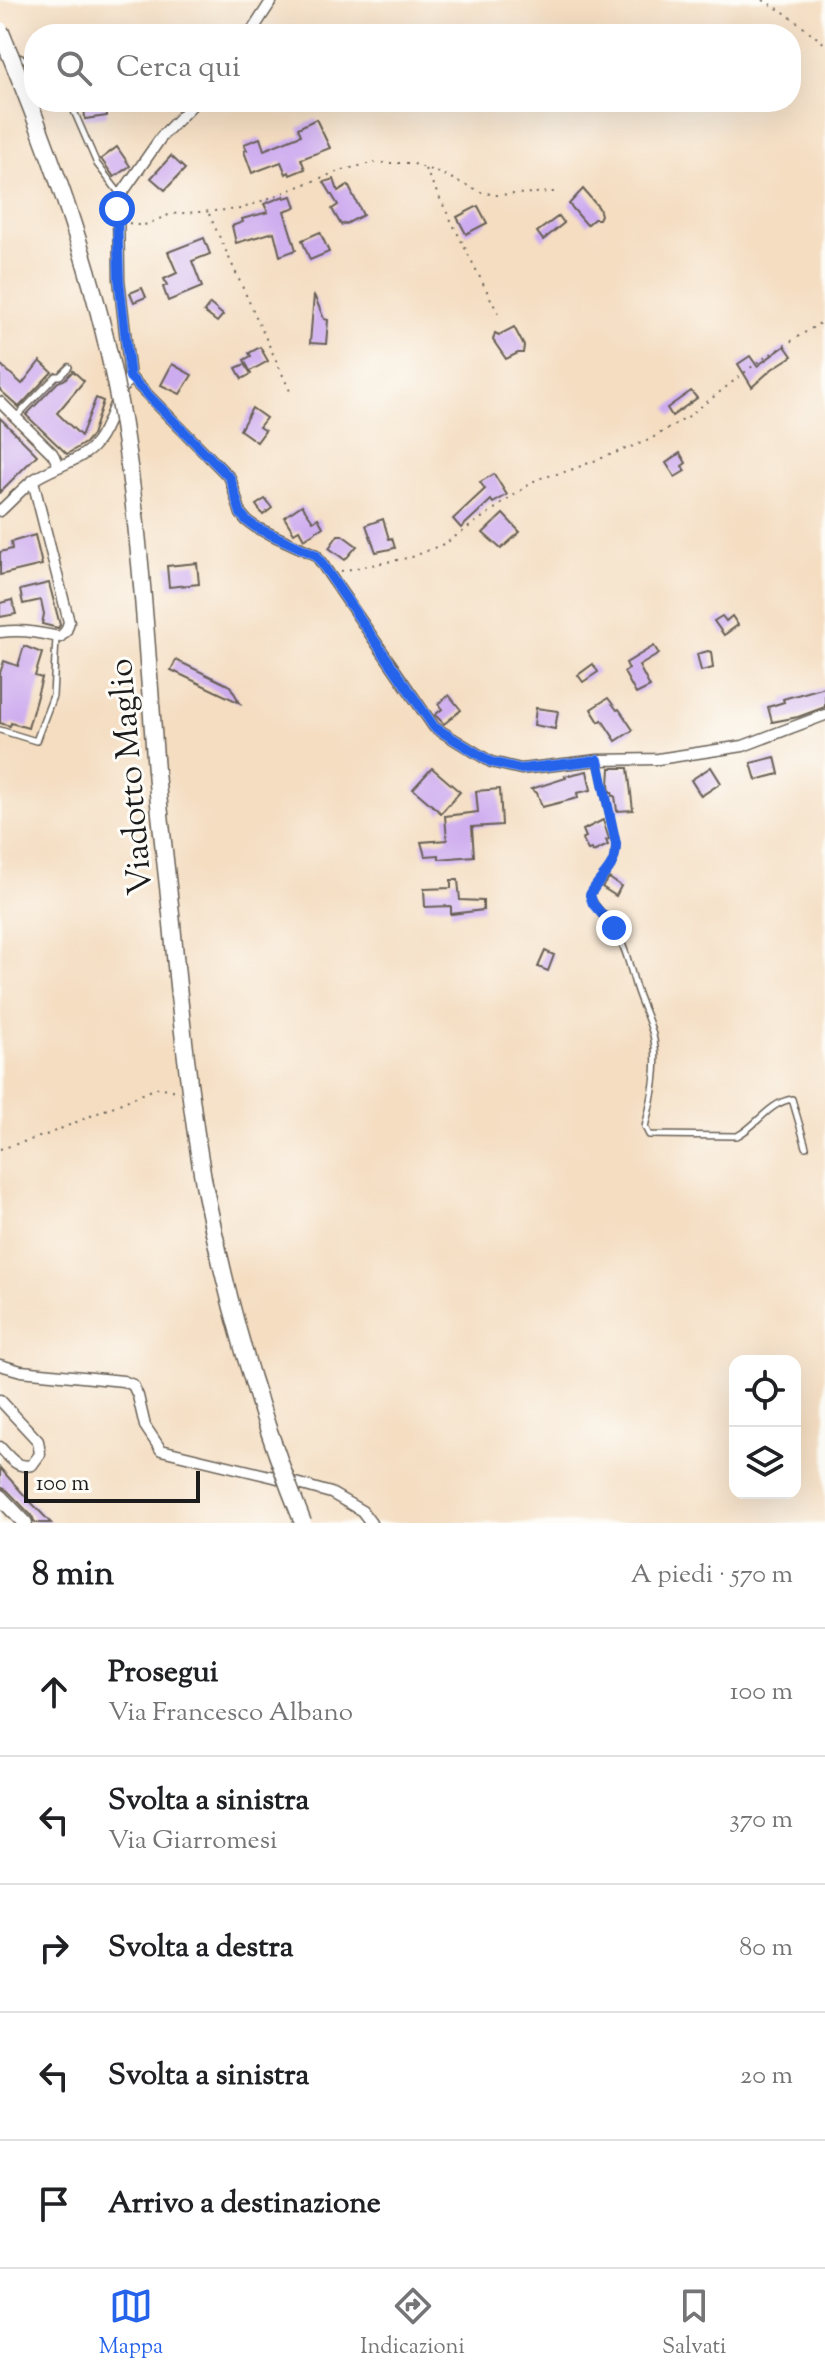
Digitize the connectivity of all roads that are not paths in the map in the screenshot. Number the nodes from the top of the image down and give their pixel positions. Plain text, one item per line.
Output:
1 (272, 0) edge
2 (256, 24) edge
3 (0, 30) edge
4 (0, 52) edge
5 (24, 60) edge
6 (24, 88) edge
7 (34, 112) edge
8 (74, 112) edge
9 (185, 112) edge
10 (120, 194) junction
11 (69, 367) dead end
12 (130, 377) junction
13 (0, 402) edge
14 (16, 418) junction
15 (59, 465) junction
16 (33, 481) junction
17 (0, 511) edge
18 (0, 632) edge
19 (56, 637) junction
20 (825, 715) edge
21 (0, 730) edge
22 (598, 760) junction
23 (806, 1147) dead end
24 (0, 1365) edge
25 (0, 1400) edge
26 (0, 1447) edge
27 (0, 1497) edge
28 (25, 1523) edge
29 (303, 1523) edge
30 (371, 1523) edge

1 - 2 street
3 - 6 main road, Viadotto Maglio, bridge
4 - 5 lane
7 - 29 main road, Viadotto Maglio, bridge
8 - 10 lane
9 - 10 street
10 - 12 street
11 - 14 lane
12 - 15 street
12 - 22 street
13 - 14 street
14 - 15 street
15 - 16 street
16 - 17 street
16 - 19 street
18 - 19 street
19 - 21 lane
20 - 22 street
22 - 23 lane
24 - 30 street
25 - 26 street
27 - 28 main road

